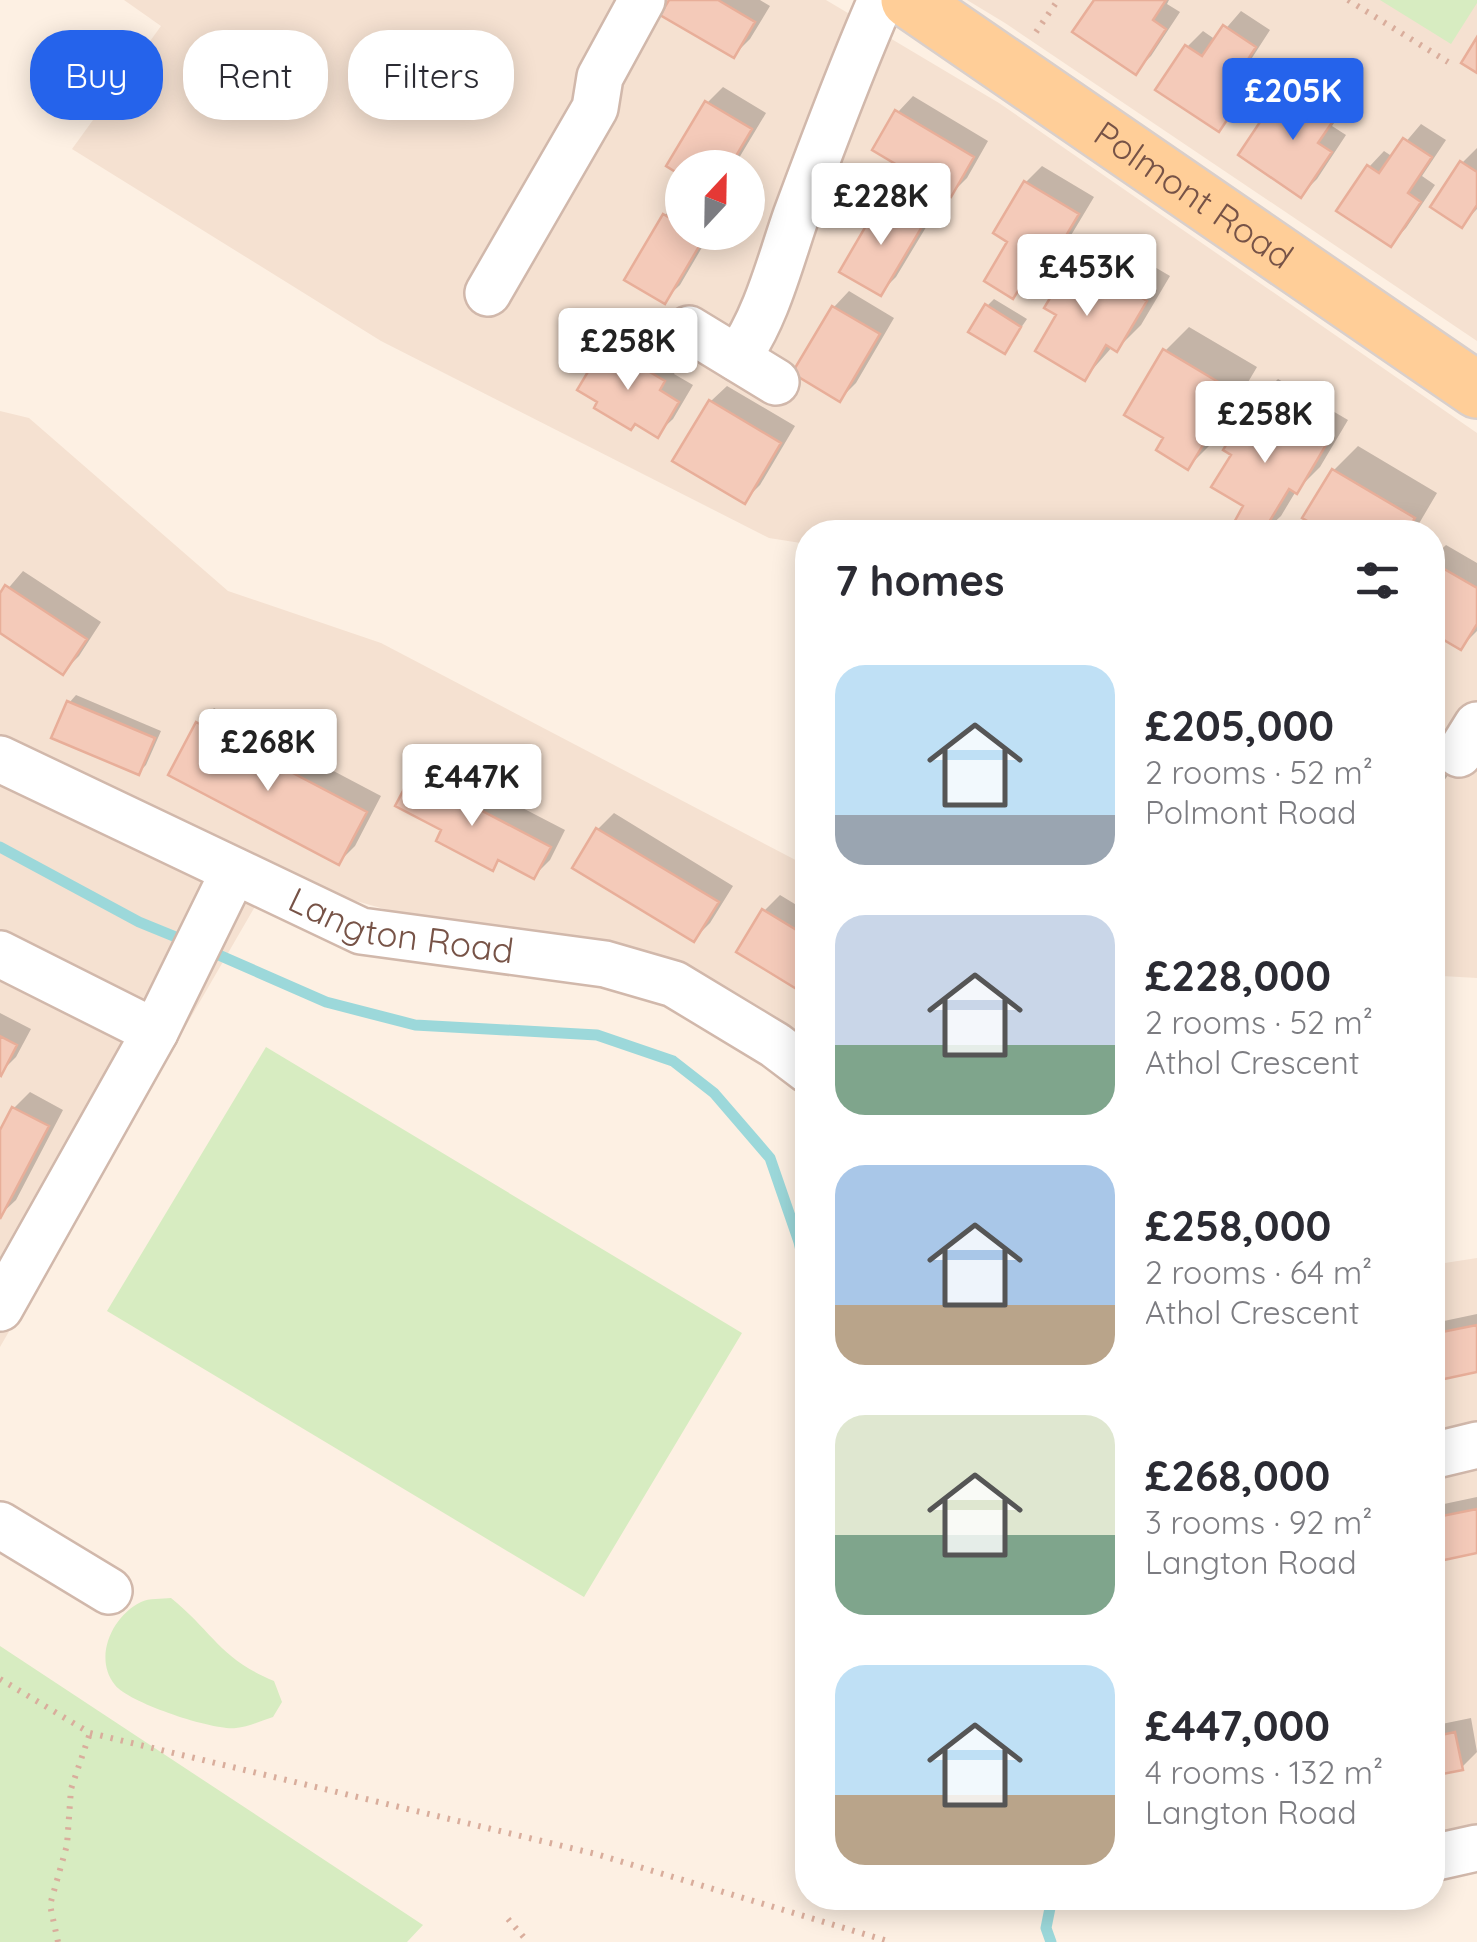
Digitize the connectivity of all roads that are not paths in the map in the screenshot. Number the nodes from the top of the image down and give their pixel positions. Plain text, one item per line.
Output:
1 (642, 0) edge
2 (881, 0) edge
3 (909, 0) edge
4 (488, 294) dead end
5 (689, 329) dead end
6 (737, 358) junction
7 (776, 382) dead end
8 (1477, 390) edge
9 (0, 759) edge
10 (234, 871) junction
11 (0, 954) edge
12 (155, 1032) junction
13 (795, 1060) edge
14 (0, 1308) edge
15 (1477, 1445) edge
16 (1445, 1453) edge
17 (0, 1525) edge
18 (109, 1591) dead end
19 (1477, 1848) edge
20 (1445, 1855) edge

1 - 4 street
2 - 6 street
3 - 8 main road, Polmont Road
5 - 6 street
6 - 7 street
9 - 10 street, Langton Road
10 - 12 street
10 - 13 street, Langton Road
11 - 12 street
12 - 14 street
15 - 16 street
17 - 18 street
19 - 20 street

